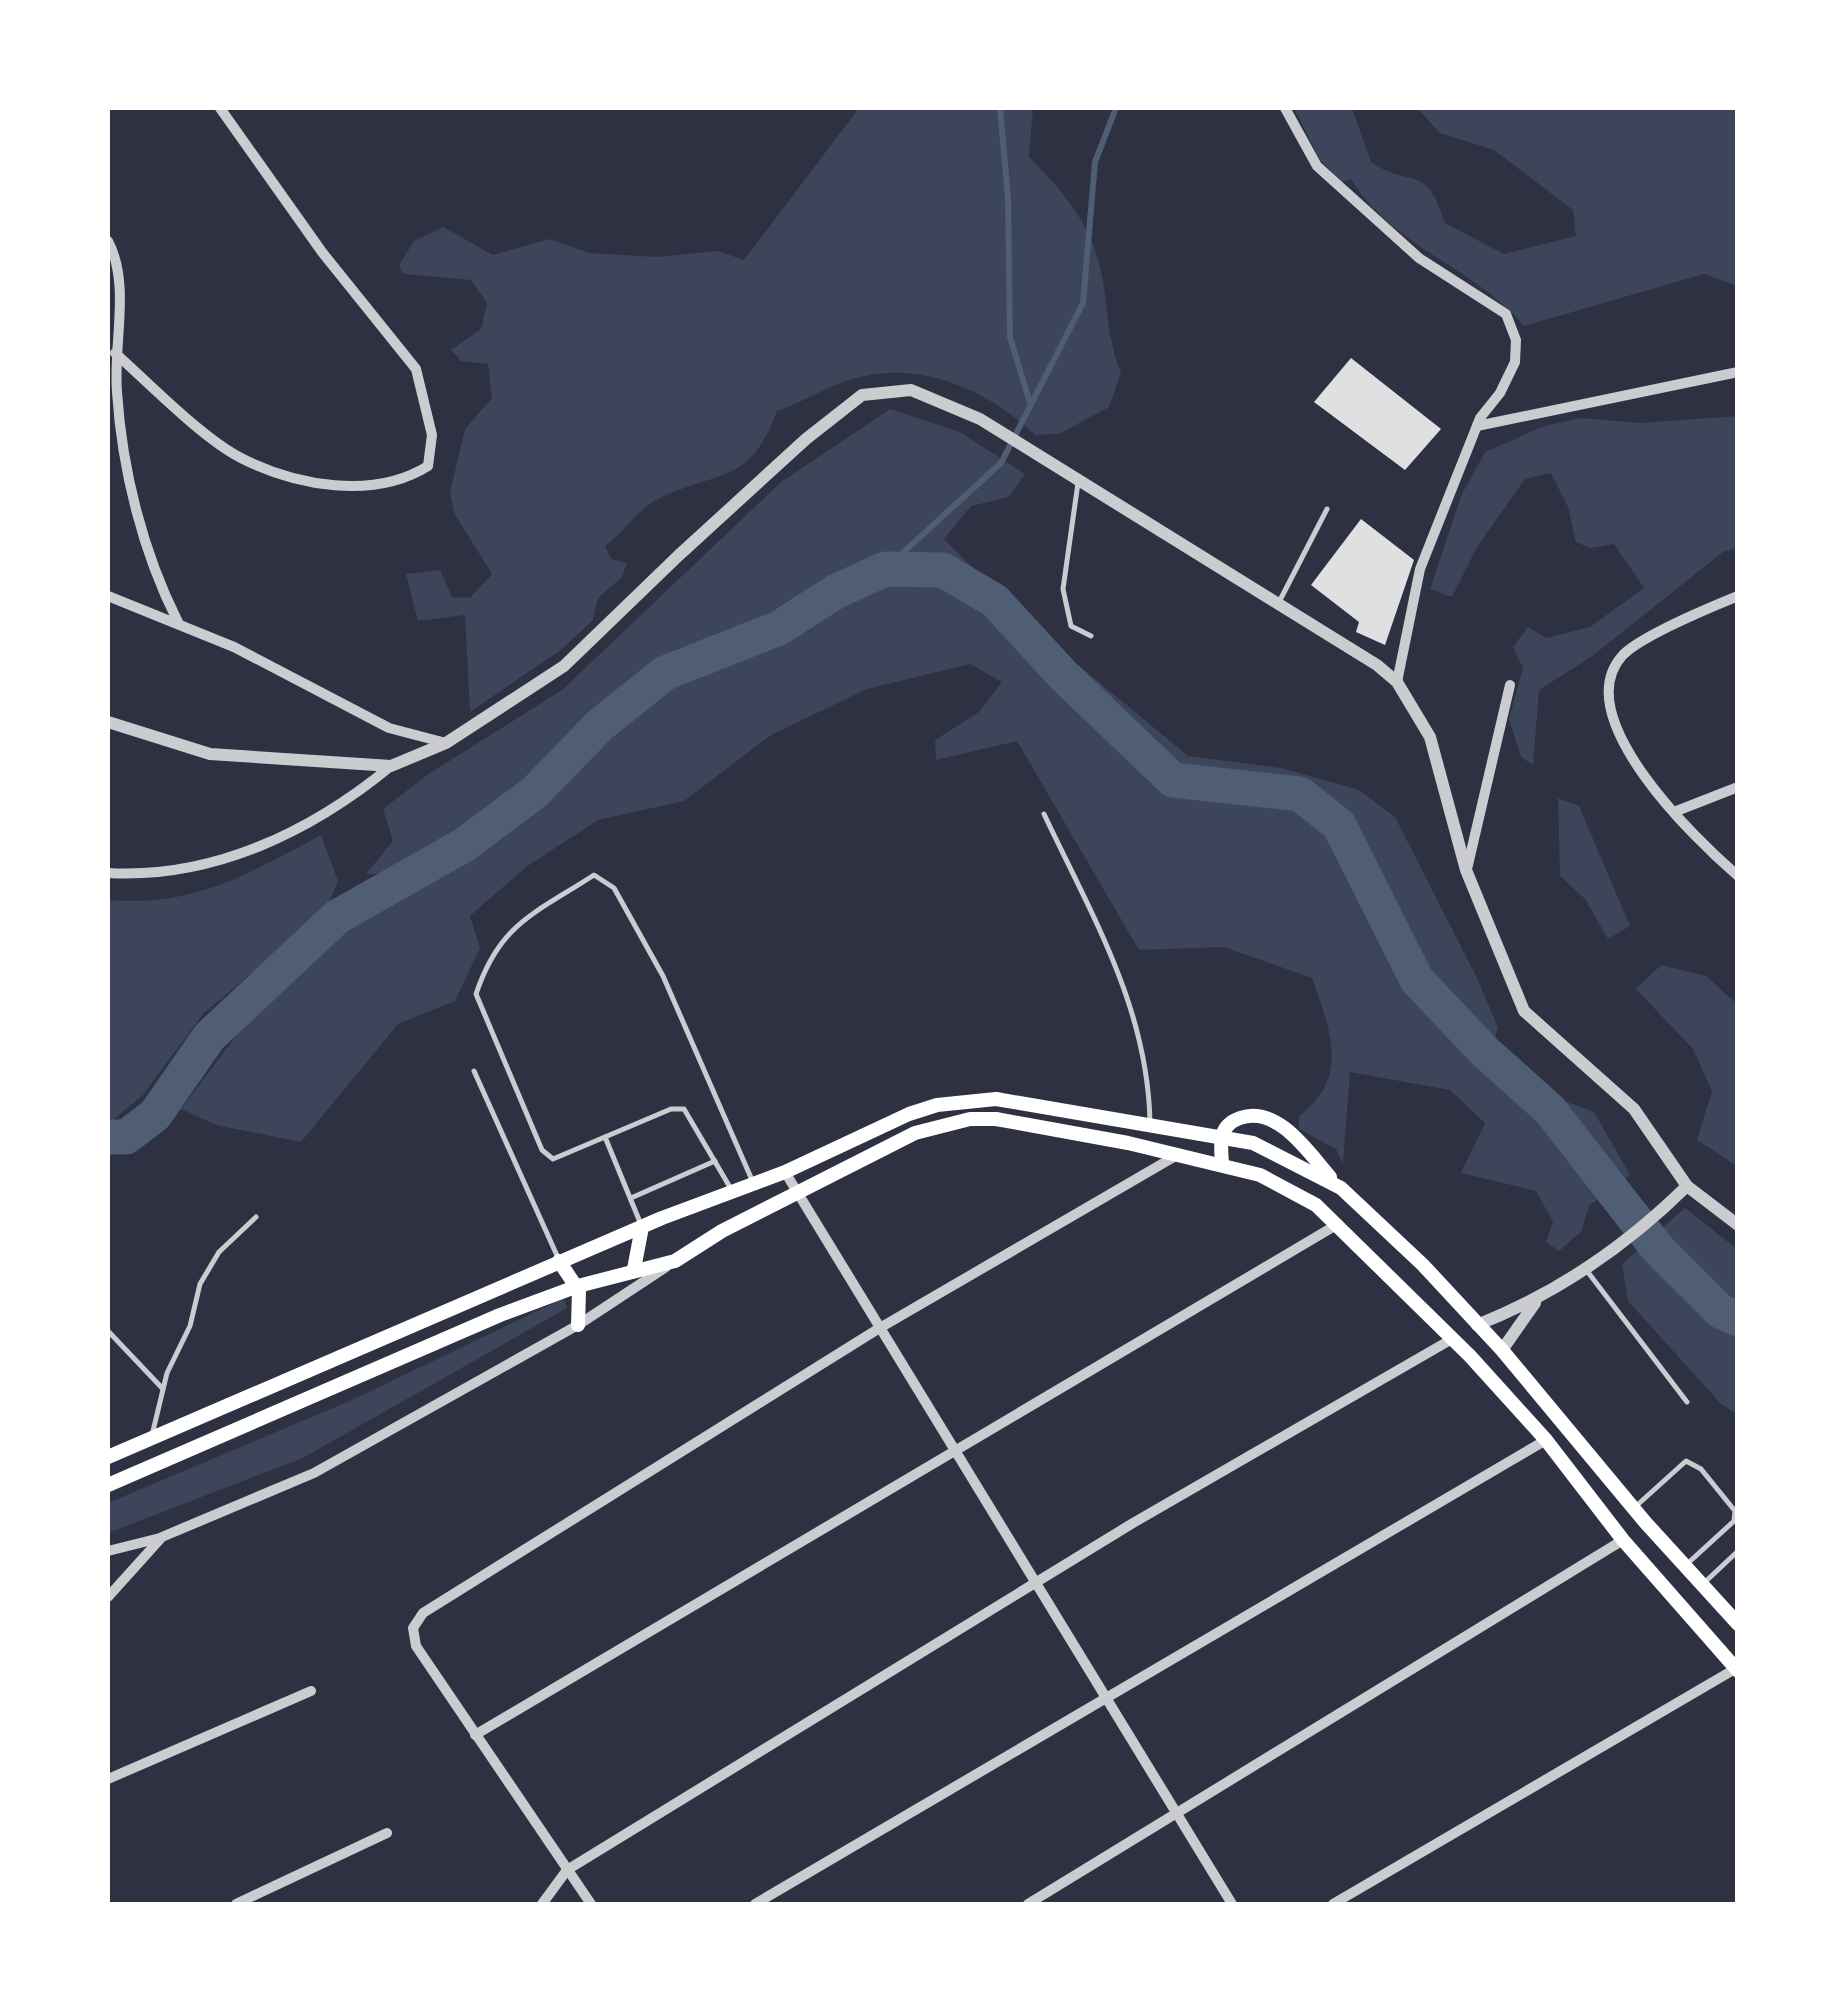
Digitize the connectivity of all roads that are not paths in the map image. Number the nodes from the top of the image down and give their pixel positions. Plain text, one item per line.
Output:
1 (220, 108) edge
2 (1285, 108) edge
3 (108, 241) edge
4 (116, 354) junction
5 (1738, 372) edge
6 (1477, 426) junction
7 (1078, 480) junction
8 (1328, 508) dead end
9 (108, 596) edge
10 (1738, 596) edge
11 (1278, 604) junction
12 (178, 622) junction
13 (1091, 636) dead end
14 (1397, 682) junction
15 (1510, 685) dead end
16 (108, 722) edge
17 (446, 743) junction
18 (392, 766) junction
19 (1738, 787) edge
20 (1674, 812) junction
21 (1044, 814) dead end
22 (1466, 870) junction
23 (108, 873) edge
24 (1738, 876) edge
25 (474, 1072) dead end
26 (1150, 1123) junction
27 (1220, 1136) junction
28 (605, 1137) junction
29 (1128, 1143) junction
30 (1180, 1154) junction
31 (715, 1161) junction
32 (1222, 1165) junction
33 (784, 1172) junction
34 (754, 1184) junction
35 (1687, 1186) junction
36 (1340, 1188) junction
37 (732, 1192) junction
38 (798, 1192) junction
39 (630, 1198) junction
40 (256, 1217) dead end
41 (1338, 1224) junction
42 (1738, 1225) edge
43 (642, 1228) junction
44 (675, 1261) junction
45 (560, 1262) junction
46 (1586, 1268) junction
47 (634, 1269) junction
48 (578, 1286) junction
49 (1536, 1301) junction
50 (578, 1324) junction
51 (1477, 1325) junction
52 (878, 1329) junction
53 (108, 1331) edge
54 (1452, 1339) junction
55 (1502, 1350) junction
56 (163, 1389) junction
57 (1687, 1402) dead end
58 (151, 1438) junction
59 (1546, 1440) junction
60 (953, 1449) junction
61 (108, 1457) edge
62 (108, 1485) edge
63 (1634, 1509) junction
64 (162, 1537) junction
65 (1623, 1540) junction
66 (108, 1551) edge
67 (1738, 1551) edge
68 (1685, 1566) junction
69 (1035, 1582) junction
70 (1702, 1585) junction
71 (108, 1597) edge
72 (1738, 1624) edge
73 (1736, 1670) edge
74 (311, 1691) dead end
75 (1106, 1695) junction
76 (475, 1735) junction
77 (108, 1779) edge
78 (1176, 1817) junction
79 (387, 1833) dead end
80 (567, 1870) junction
81 (236, 1904) edge
82 (542, 1904) edge
83 (591, 1904) edge
84 (755, 1904) edge
85 (1028, 1904) edge
86 (1232, 1904) edge
87 (1333, 1904) edge

1 - 4 street
2 - 6 street
3 - 4 street
4 - 12 street
5 - 6 street
6 - 14 street
7 - 11 street
7 - 13 lane
7 - 17 street
8 - 11 lane
9 - 12 street
10 - 20 street
11 - 14 street
12 - 17 street
14 - 22 street
15 - 22 street
16 - 18 street
17 - 18 street
18 - 23 street
19 - 20 street
20 - 24 street
21 - 26 lane
22 - 35 street
25 - 45 lane
26 - 27 main road
26 - 29 main road
26 - 33 main road
27 - 32 main road
27 - 36 main road
27 - 36 main road
28 - 31 lane
28 - 34 lane
28 - 39 lane
29 - 30 main road
29 - 38 main road
30 - 32 main road
30 - 52 street
31 - 37 lane
31 - 39 lane
32 - 41 main road
33 - 34 main road
33 - 38 street
34 - 37 main road
35 - 42 street
35 - 46 street
36 - 51 main road
37 - 43 main road
38 - 44 main road
38 - 52 street
39 - 43 lane
40 - 56 lane
41 - 54 main road
41 - 60 street
43 - 45 main road
43 - 47 main road
44 - 47 main road
44 - 50 street
45 - 48 main road
45 - 58 main road
46 - 49 street
46 - 57 lane
47 - 48 main road
48 - 50 main road
48 - 62 main road
49 - 51 street
49 - 55 street
50 - 64 street
51 - 55 main road
52 - 60 street
52 - 76 street
53 - 56 lane
54 - 59 main road
54 - 69 street
55 - 63 main road
56 - 58 lane
58 - 61 main road
59 - 65 main road
59 - 75 street
60 - 69 street
60 - 76 street
63 - 68 main road
63 - 68 lane
64 - 66 street
64 - 71 street
65 - 73 main road
65 - 78 street
67 - 70 lane
68 - 70 main road
69 - 75 street
69 - 80 street
70 - 72 main road
73 - 87 street
74 - 77 street
75 - 78 street
75 - 84 street
76 - 80 street
78 - 85 street
78 - 86 street
79 - 81 street
80 - 82 street
80 - 83 street

